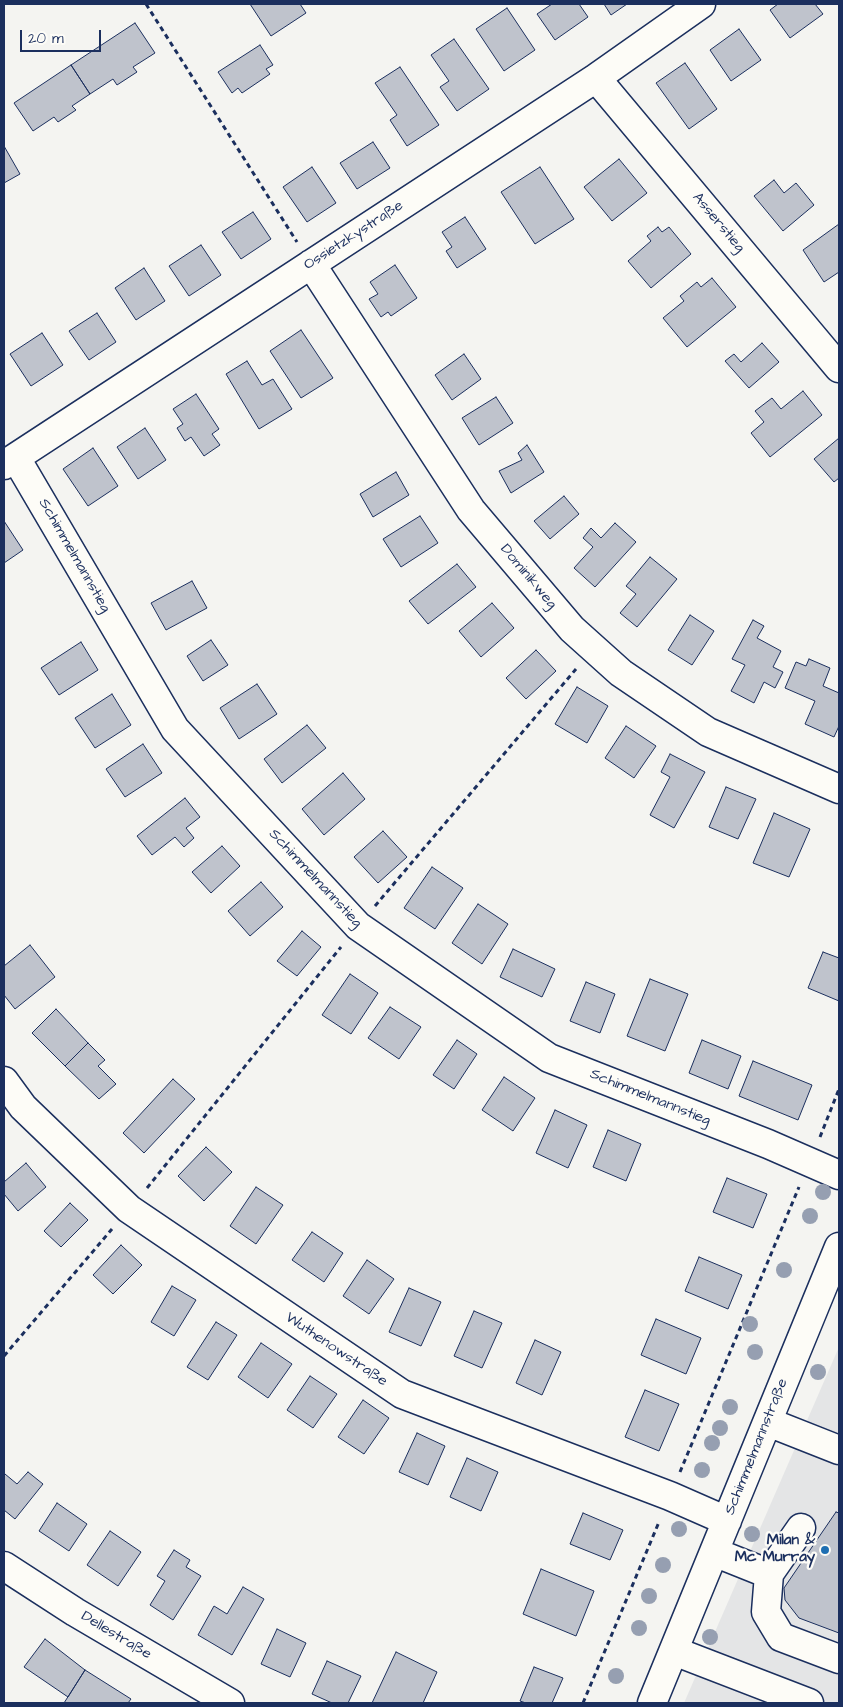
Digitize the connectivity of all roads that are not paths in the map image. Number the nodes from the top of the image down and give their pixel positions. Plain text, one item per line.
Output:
1 (701, 4) edge
2 (596, 78) junction
3 (311, 264) junction
4 (839, 368) edge
5 (10, 462) edge
6 (839, 788) edge
7 (4, 1082) edge
8 (839, 1174) edge
9 (839, 1247) edge
10 (768, 1422) junction
11 (839, 1450) edge
12 (727, 1521) junction
13 (801, 1528) dead end
14 (714, 1552) junction
15 (4, 1566) edge
16 (769, 1574) junction
17 (674, 1651) junction
18 (839, 1659) edge
19 (229, 1703) edge
20 (652, 1703) edge
21 (809, 1703) edge

1 - 2 street, Ossietzkystraße
2 - 3 street, Ossietzkystraße
2 - 4 street, Asserstieg
3 - 5 street, Ossietzkystraße
3 - 6 street, Dominikweg
5 - 8 street, Schimmelmannstieg
7 - 12 street, Wuthenowstraße
9 - 10 street, Schimmelmannstraße
10 - 11 street
10 - 12 street, Schimmelmannstraße
12 - 14 street, Schimmelmannstraße
13 - 16 street
14 - 16 street
14 - 17 street, Schimmelmannstraße
15 - 19 street, Dellestraße
16 - 18 street
17 - 20 street, Schimmelmannstraße
17 - 21 street

